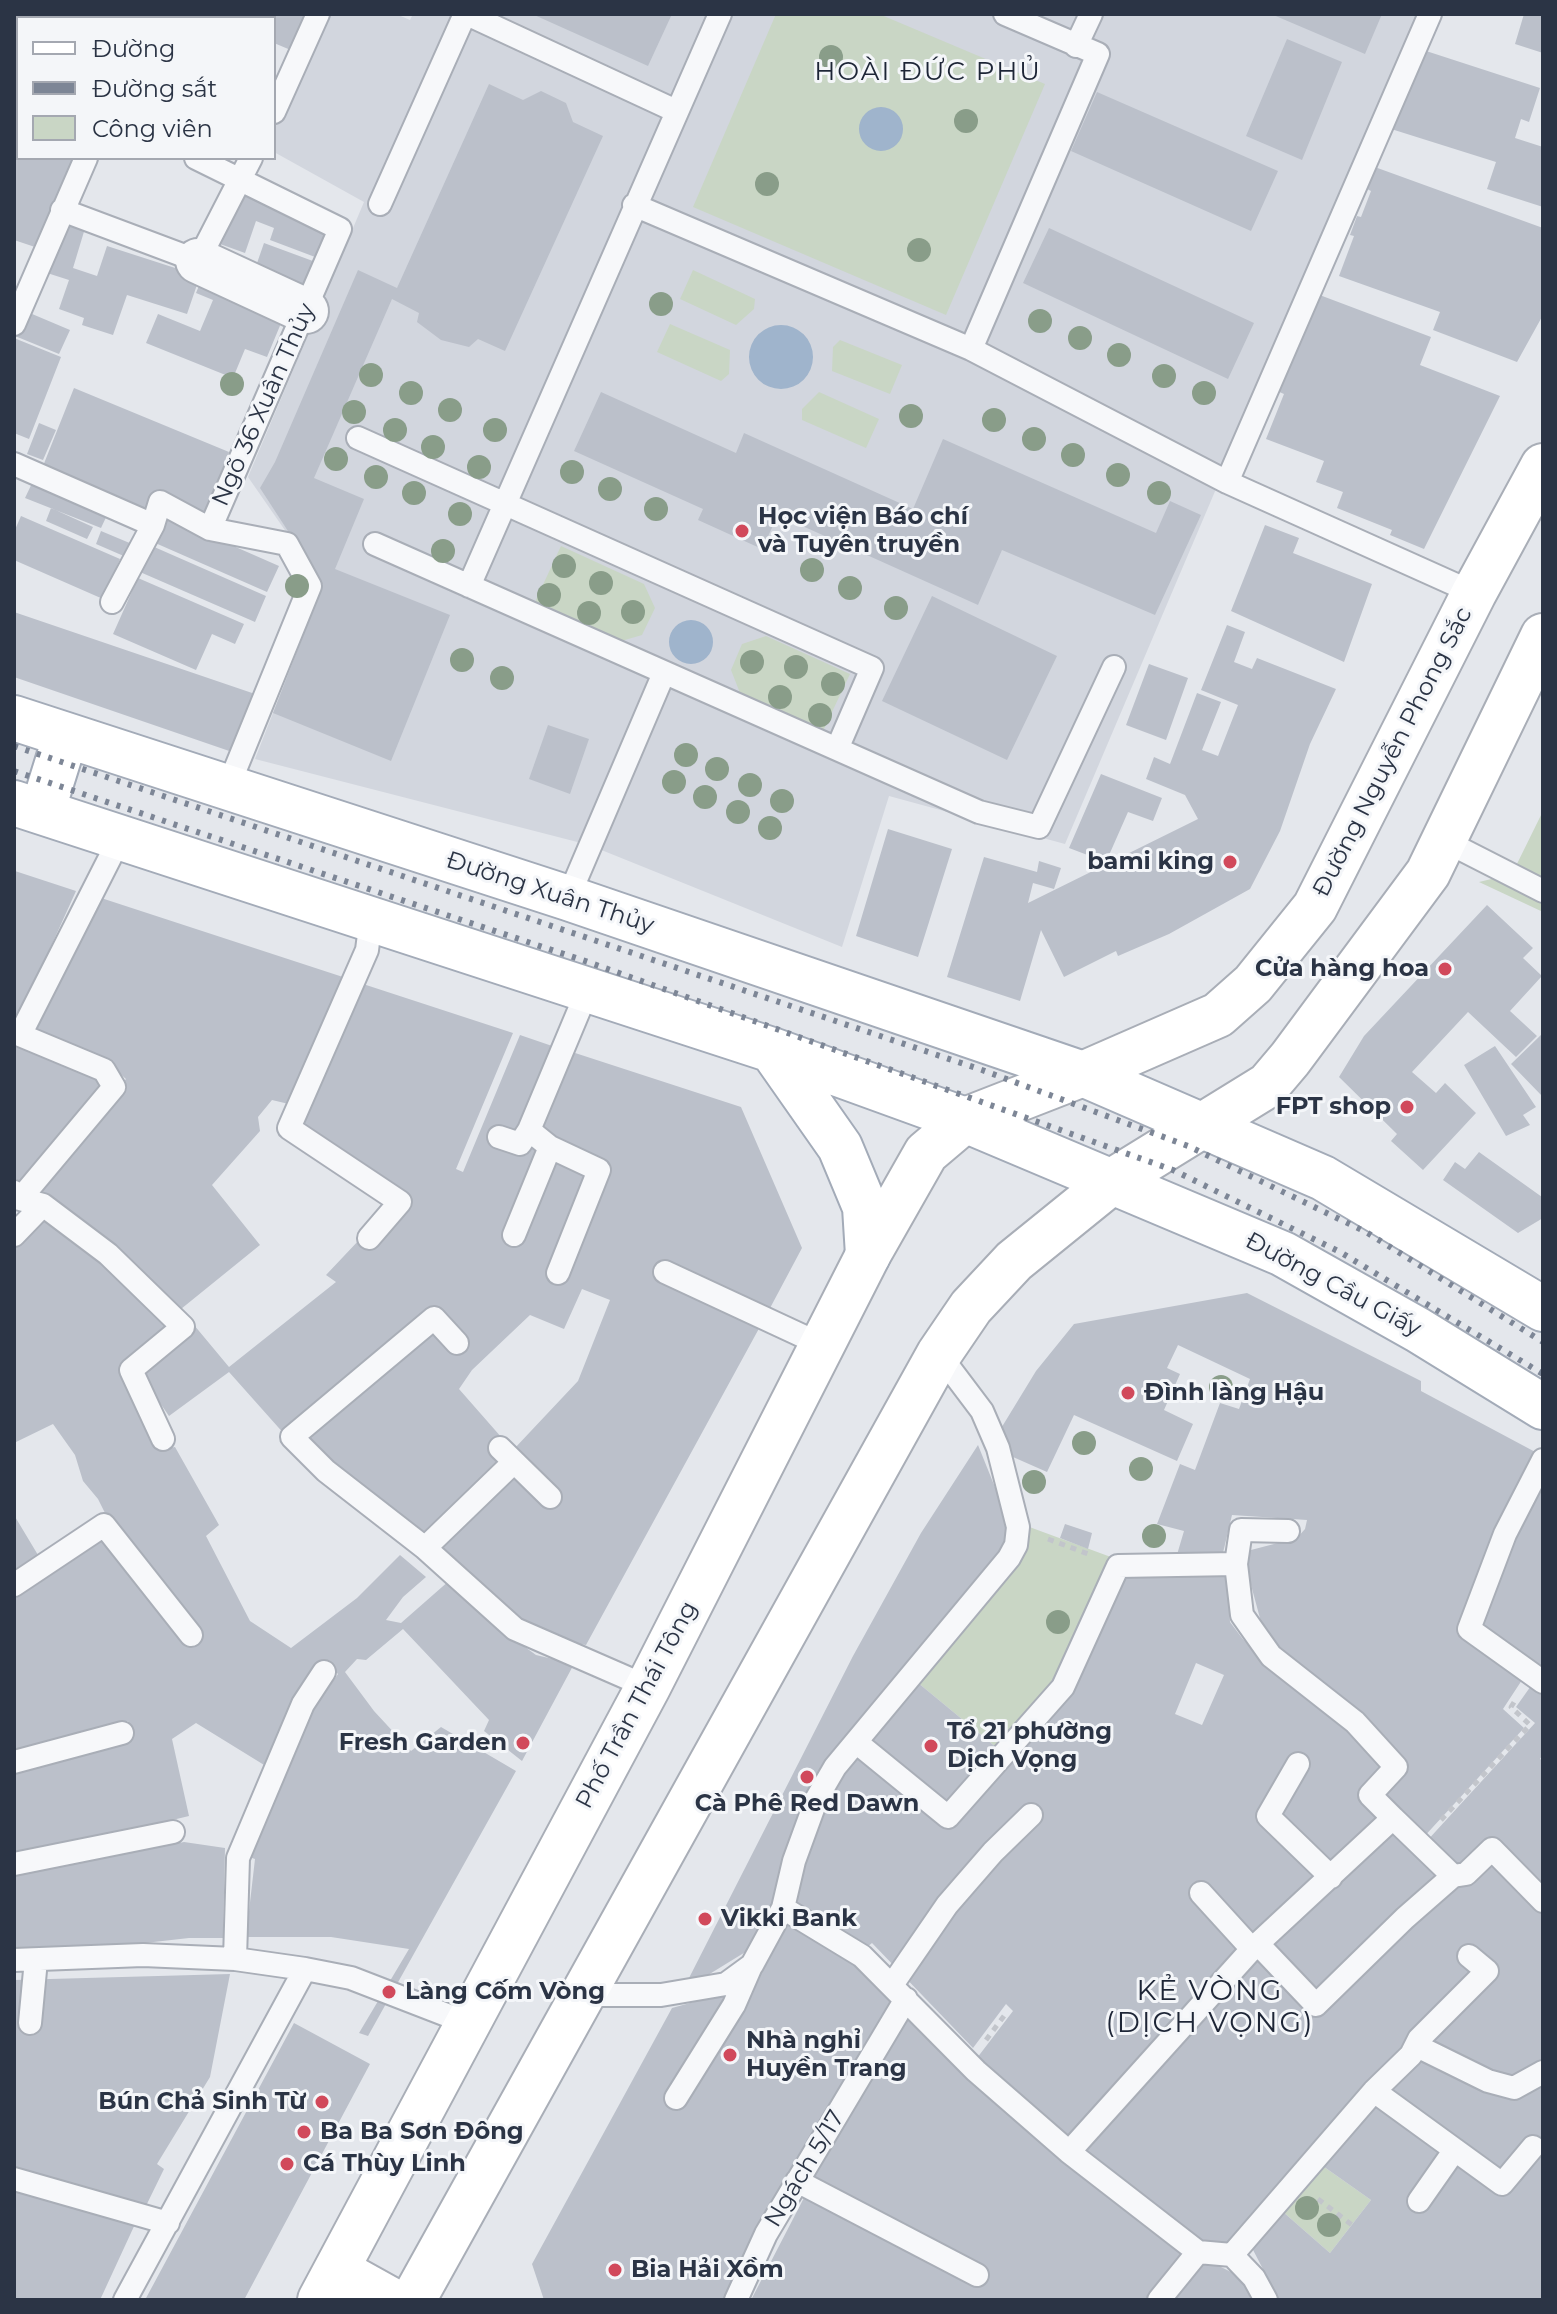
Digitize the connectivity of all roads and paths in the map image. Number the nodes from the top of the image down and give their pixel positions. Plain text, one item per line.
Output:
1 (318, 14) edge
2 (466, 14) edge
3 (720, 14) edge
4 (1005, 14) edge
5 (1091, 14) edge
6 (1430, 14) edge
7 (1076, 46) junction
8 (284, 70) edge
9 (276, 104) edge
10 (676, 111) junction
11 (85, 160) edge
12 (206, 160) edge
13 (246, 168) edge
14 (380, 204) dead end
15 (634, 205) junction
16 (62, 210) junction
17 (198, 261) junction
18 (306, 311) junction
19 (14, 324) edge
20 (971, 349) junction
21 (358, 438) dead end
22 (14, 464) edge
23 (1543, 466) edge
24 (1227, 482) junction
25 (505, 502) junction
26 (153, 525) junction
27 (210, 529) junction
28 (375, 544) dead end
29 (469, 586) junction
30 (1474, 593) junction
31 (112, 602) dead end
32 (1543, 636) edge
33 (1114, 667) dead end
34 (664, 673) junction
35 (14, 718) edge
36 (66, 735) junction
37 (837, 749) junction
38 (228, 787) junction
39 (28, 808) edge
40 (120, 838) junction
41 (1445, 841) junction
42 (1543, 891) edge
43 (568, 898) junction
44 (371, 919) junction
45 (588, 989) junction
46 (17, 1038) edge
47 (772, 1050) junction
48 (1083, 1074) junction
49 (965, 1120) junction
50 (1202, 1123) junction
51 (529, 1130) junction
52 (499, 1137) dead end
53 (550, 1147) junction
54 (1114, 1180) junction
55 (17, 1196) edge
56 (43, 1205) junction
57 (14, 1235) edge
58 (514, 1235) dead end
59 (369, 1238) dead end
60 (868, 1255) junction
61 (665, 1272) dead end
62 (558, 1273) dead end
63 (1543, 1309) edge
64 (457, 1343) dead end
65 (822, 1345) junction
66 (939, 1354) junction
67 (1543, 1407) edge
68 (163, 1439) dead end
69 (1543, 1460) edge
70 (550, 1497) dead end
71 (1018, 1527) junction
72 (1288, 1531) dead end
73 (425, 1548) junction
74 (1236, 1564) junction
75 (1118, 1566) junction
76 (14, 1585) edge
77 (191, 1635) dead end
78 (324, 1672) dead end
79 (1538, 1678) edge
80 (648, 1687) junction
81 (122, 1733) dead end
82 (856, 1742) junction
83 (14, 1762) edge
84 (1298, 1764) dead end
85 (1031, 1815) dead end
86 (1393, 1818) junction
87 (173, 1832) dead end
88 (1420, 1844) junction
89 (14, 1864) edge
90 (1453, 1876) junction
91 (1331, 1877) junction
92 (1201, 1893) dead end
93 (1543, 1901) edge
94 (783, 1908) junction
95 (1255, 1946) junction
96 (1469, 1956) dead end
97 (235, 1959) junction
98 (25, 1960) edge
99 (752, 1965) junction
100 (305, 1969) junction
101 (899, 1992) junction
102 (582, 1995) junction
103 (30, 2023) dead end
104 (470, 2024) junction
105 (1417, 2046) junction
106 (1542, 2075) edge
107 (1374, 2091) junction
108 (676, 2098) dead end
109 (1533, 2147) dead end
110 (1454, 2151) junction
111 (1069, 2152) junction
112 (14, 2179) edge
113 (797, 2181) junction
114 (1294, 2183) junction
115 (1419, 2201) dead end
116 (168, 2223) junction
117 (1352, 2225) dead end
118 (1198, 2252) junction
119 (1232, 2255) junction
120 (977, 2275) dead end
121 (329, 2285) edge
122 (125, 2300) edge
123 (391, 2300) edge
124 (413, 2300) edge
125 (736, 2300) edge
126 (1159, 2300) edge
127 (1266, 2300) edge

1 - 8 lane
2 - 10 lane
2 - 14 lane
3 - 10 lane
4 - 7 lane
5 - 7 lane
6 - 24 lane
7 - 20 lane
8 - 9 lane
10 - 15 lane
11 - 16 lane
12 - 13 lane
13 - 17 lane
13 - 18 lane, Ngõ 36 Xuân Thủy
15 - 20 lane
15 - 25 lane
16 - 17 lane
16 - 19 lane
17 - 18 street
18 - 27 lane, Ngõ 36 Xuân Thủy
20 - 24 lane
21 - 25 lane
22 - 26 lane
23 - 30 main road, Đường Nguyễn Phong Sắc
24 - 30 lane
25 - 29 lane
25 - 37 lane
26 - 27 lane
26 - 31 lane
27 - 38 lane, Ngõ 36 Xuân Thủy
28 - 29 lane
29 - 34 lane
30 - 48 main road, Đường Nguyễn Phong Sắc
32 - 41 main road
33 - 37 lane
34 - 37 lane
34 - 43 lane
35 - 36 main road, Đường Xuân Thủy
36 - 38 main road, Đường Xuân Thủy
36 - 39 main road
38 - 43 main road, Đường Xuân Thủy
39 - 40 main road
40 - 44 main road
40 - 46 lane
41 - 42 lane
41 - 50 main road
43 - 48 main road, Đường Xuân Thủy
44 - 45 main road
44 - 59 lane
45 - 47 main road
45 - 51 lane
46 - 55 lane
47 - 49 main road
47 - 60 main road
48 - 49 main road, Đường Nguyễn Phong Sắc
48 - 50 main road, Đường Xuân Thủy
49 - 54 main road, Đường Cầu Giấy
49 - 60 main road, Phố Trần Thái Tông
50 - 54 main road
50 - 63 main road
51 - 52 lane
51 - 53 lane
53 - 58 lane
53 - 62 lane
54 - 66 main road
54 - 67 main road, Đường Cầu Giấy
55 - 56 lane
56 - 57 lane
56 - 68 lane
60 - 65 main road, Phố Trần Thái Tông
61 - 65 lane
64 - 73 lane
65 - 80 main road, Phố Trần Thái Tông
66 - 71 lane
66 - 102 main road
69 - 79 lane
70 - 73 lane
71 - 75 path
71 - 82 lane
72 - 74 lane
73 - 80 lane
74 - 75 lane
74 - 86 lane
75 - 82 lane
76 - 77 lane
78 - 97 lane
79 - 88 path
80 - 104 main road, Phố Trần Thái Tông
81 - 83 lane
82 - 94 lane
84 - 91 lane
85 - 101 lane, Ngách 5/17
86 - 88 lane
86 - 91 lane
87 - 89 lane
88 - 90 lane
90 - 93 lane
90 - 95 lane
91 - 95 lane
92 - 95 lane
94 - 99 lane
94 - 101 lane
95 - 111 lane
96 - 105 lane
97 - 98 lane
97 - 100 lane
98 - 103 lane
99 - 102 lane
99 - 108 lane
100 - 104 lane
100 - 116 lane
101 - 111 lane
101 - 113 lane, Ngách 5/17
102 - 124 main road
104 - 121 main road, Phố Trần Thái Tông
105 - 106 lane
105 - 107 lane
107 - 110 lane
107 - 114 lane
109 - 110 lane
110 - 115 lane
111 - 118 lane
112 - 116 lane
113 - 120 lane
113 - 125 lane, Ngách 5/17
114 - 117 path
114 - 119 lane
116 - 122 lane
118 - 119 lane
118 - 126 lane
119 - 127 lane
121 - 123 main road

